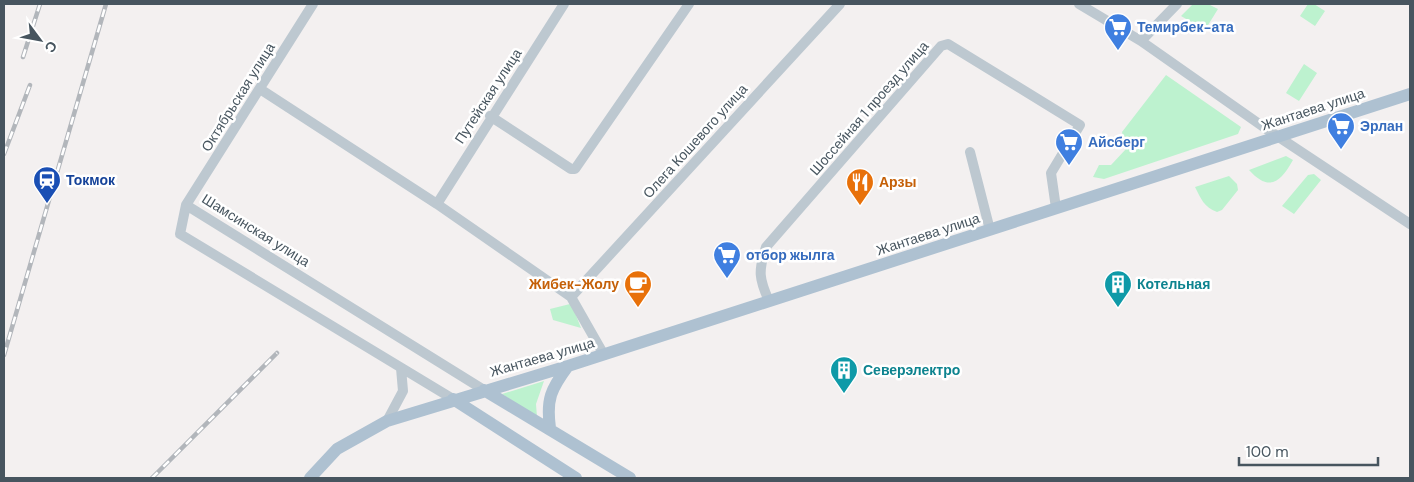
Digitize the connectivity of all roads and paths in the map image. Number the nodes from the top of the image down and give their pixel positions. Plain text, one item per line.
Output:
1 (313, 4) edge
2 (564, 4) edge
3 (689, 4) edge
4 (840, 4) edge
5 (1079, 4) edge
6 (1177, 4) edge
7 (1141, 41) junction
8 (260, 89) junction
9 (1410, 94) edge
10 (490, 116) junction
11 (1279, 136) junction
12 (970, 152) dead end
13 (186, 204) junction
14 (436, 204) junction
15 (1056, 208) junction
16 (1410, 224) edge
17 (990, 230) junction
18 (571, 297) junction
19 (769, 301) junction
20 (604, 354) junction
21 (568, 366) junction
22 (401, 368) junction
23 (484, 390) junction
24 (453, 399) junction
25 (387, 421) junction
26 (550, 428) junction
27 (310, 478) edge
28 (576, 478) edge
29 (630, 478) edge

1 - 8 street, Октябрьская улица
2 - 10 street, Путейская улица
3 - 10 street
4 - 18 street, Олега Кошевого улица
5 - 7 street
6 - 7 street
7 - 11 street
8 - 13 street, Октябрьская улица
8 - 14 street
9 - 11 main road, Жантаева улица
10 - 14 street, Путейская улица
11 - 15 main road, Жантаева улица
11 - 16 street
12 - 17 street
13 - 22 street, Шамсинская улица
13 - 23 street, Шамсинская улица
14 - 18 street
15 - 17 main road, Жантаева улица
15 - 19 street, Шоссейная 1 проезд улица
17 - 19 main road, Жантаева улица
18 - 20 street
19 - 20 main road, Жантаева улица
20 - 21 main road, Жантаева улица
21 - 23 main road, Жантаева улица
21 - 26 main road
22 - 24 street, Шамсинская улица
22 - 25 street
23 - 24 main road, Жантаева улица
23 - 26 main road, Шамсинская улица
24 - 25 main road, Жантаева улица
24 - 28 main road, Шамсинская улица
25 - 27 main road, Жантаева улица
26 - 29 main road, Шамсинская улица

